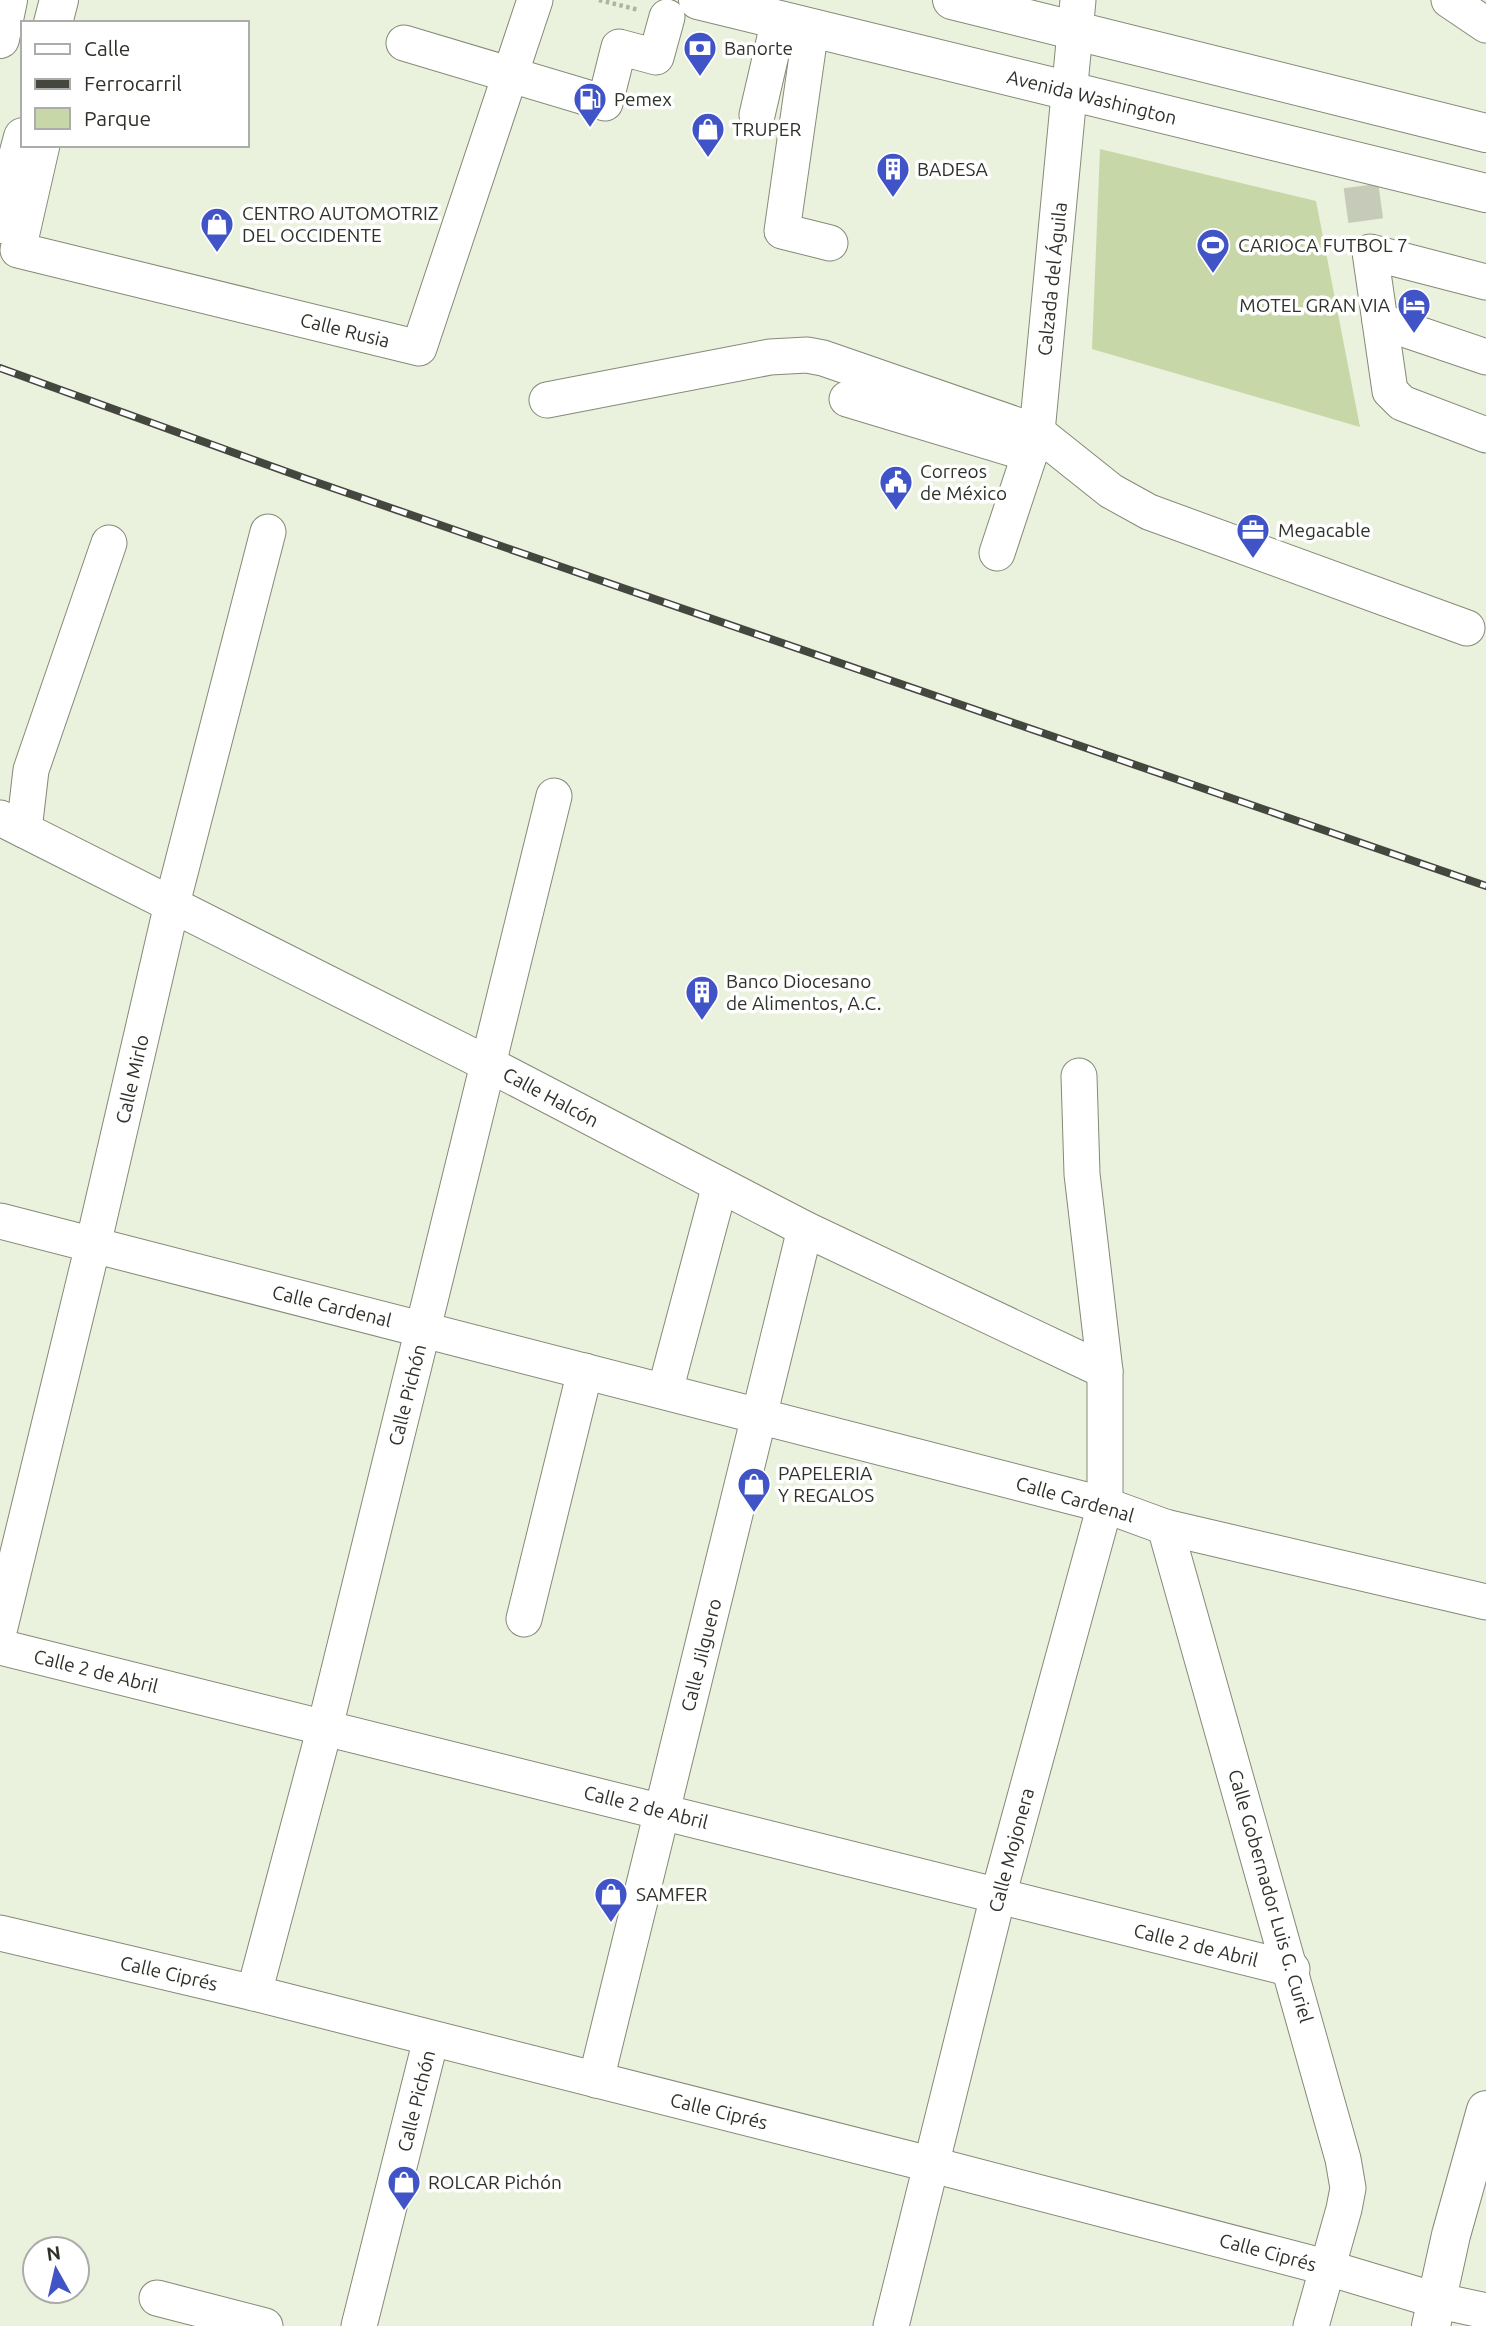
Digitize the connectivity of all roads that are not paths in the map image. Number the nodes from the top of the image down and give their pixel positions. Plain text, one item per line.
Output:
1 (8, 0) edge
2 (59, 0) edge
3 (73, 0) edge
4 (535, 0) edge
5 (952, 0) edge
6 (1449, 0) edge
7 (682, 8) edge
8 (1076, 15) edge
9 (54, 21) edge
10 (70, 21) edge
11 (795, 24) junction
12 (1486, 25) edge
13 (0, 38) edge
14 (404, 43) dead end
15 (510, 75) junction
16 (1070, 93) junction
17 (757, 115) dead end
18 (1486, 133) edge
19 (21, 145) edge
20 (42, 147) edge
21 (1486, 193) edge
22 (0, 224) edge
23 (830, 243) dead end
24 (1486, 282) edge
25 (1380, 321) junction
26 (1486, 358) edge
27 (848, 399) dead end
28 (547, 400) dead end
29 (1486, 435) edge
30 (1034, 443) junction
31 (268, 532) dead end
32 (109, 544) dead end
33 (997, 553) dead end
34 (1466, 628) dead end
35 (554, 796) dead end
36 (12, 824) edge
37 (172, 904) junction
38 (490, 1065) junction
39 (1079, 1076) dead end
40 (720, 1185) junction
41 (0, 1221) edge
42 (805, 1229) junction
43 (93, 1245) junction
44 (424, 1329) junction
45 (585, 1371) junction
46 (1105, 1371) junction
47 (665, 1391) junction
48 (761, 1416) junction
49 (1105, 1505) junction
50 (1165, 1527) junction
51 (1486, 1602) edge
52 (524, 1619) dead end
53 (0, 1626) edge
54 (0, 1647) edge
55 (325, 1727) junction
56 (663, 1811) junction
57 (998, 1896) junction
58 (0, 1933) edge
59 (1292, 1969) junction
60 (254, 1993) junction
61 (431, 2039) junction
62 (596, 2080) junction
63 (1486, 2110) edge
64 (933, 2165) junction
65 (1486, 2179) edge
66 (1325, 2267) junction
67 (157, 2298) dead end
68 (1453, 2314) edge
69 (265, 2326) edge
70 (359, 2326) edge
71 (891, 2326) edge
72 (1311, 2326) edge

1 - 13 main road
2 - 9 main road
3 - 10 street
4 - 15 street, Calle Rusia
5 - 8 main road
6 - 12 street
7 - 11 main road, Avenida Washington
7 - 15 street
8 - 16 street, Calzada del Águila
8 - 18 main road
11 - 16 main road, Avenida Washington
11 - 17 street
11 - 23 street
14 - 15 street
15 - 20 street, Calle Rusia
16 - 21 main road, Avenida Washington
16 - 30 street, Calzada del Águila
19 - 22 main road
24 - 25 street
25 - 26 street
25 - 29 street
27 - 30 street
28 - 30 street
30 - 33 street, Calzada del Águila
30 - 34 street
31 - 37 street, Calle Mirlo
32 - 36 street
35 - 38 street, Calle Pichón
36 - 37 street, Calle Halcón
37 - 38 street, Calle Halcón
37 - 43 street, Calle Mirlo
38 - 40 street, Calle Halcón
38 - 44 street, Calle Pichón
39 - 46 street
40 - 42 street, Calle Halcón
40 - 47 street
41 - 43 street, Calle Cardenal
42 - 46 street, Calle Halcón
42 - 48 street, Calle Jilguero
43 - 44 street, Calle Cardenal
43 - 53 street, Calle Mirlo
44 - 45 street, Calle Cardenal
44 - 55 street, Calle Pichón
45 - 47 street, Calle Cardenal
45 - 52 street
46 - 49 street, Calle Mojonera
47 - 48 street, Calle Cardenal
48 - 49 street, Calle Cardenal
48 - 56 street, Calle Jilguero
49 - 50 street, Calle Cardenal
49 - 57 street, Calle Mojonera
50 - 51 street, Calle Cardenal
50 - 59 street, Calle Gobernador Luis G. Curiel
54 - 55 street, Calle 2 de Abril
55 - 56 street, Calle 2 de Abril
55 - 60 street, Calle Pichón
56 - 57 street, Calle 2 de Abril
56 - 62 street, Calle Jilguero
57 - 59 street, Calle 2 de Abril
57 - 64 street, Calle Mojonera
58 - 60 street, Calle Ciprés
59 - 66 street, Calle Gobernador Luis G. Curiel
60 - 61 street, Calle Ciprés
61 - 62 street, Calle Ciprés
61 - 70 street, Calle Pichón
62 - 64 street, Calle Ciprés
63 - 68 main road
64 - 66 street, Calle Ciprés
64 - 71 street, Calle Mojonera
65 - 68 street
66 - 68 street, Calle Ciprés
66 - 72 street, Calle Gobernador Luis G. Curiel
67 - 69 street

